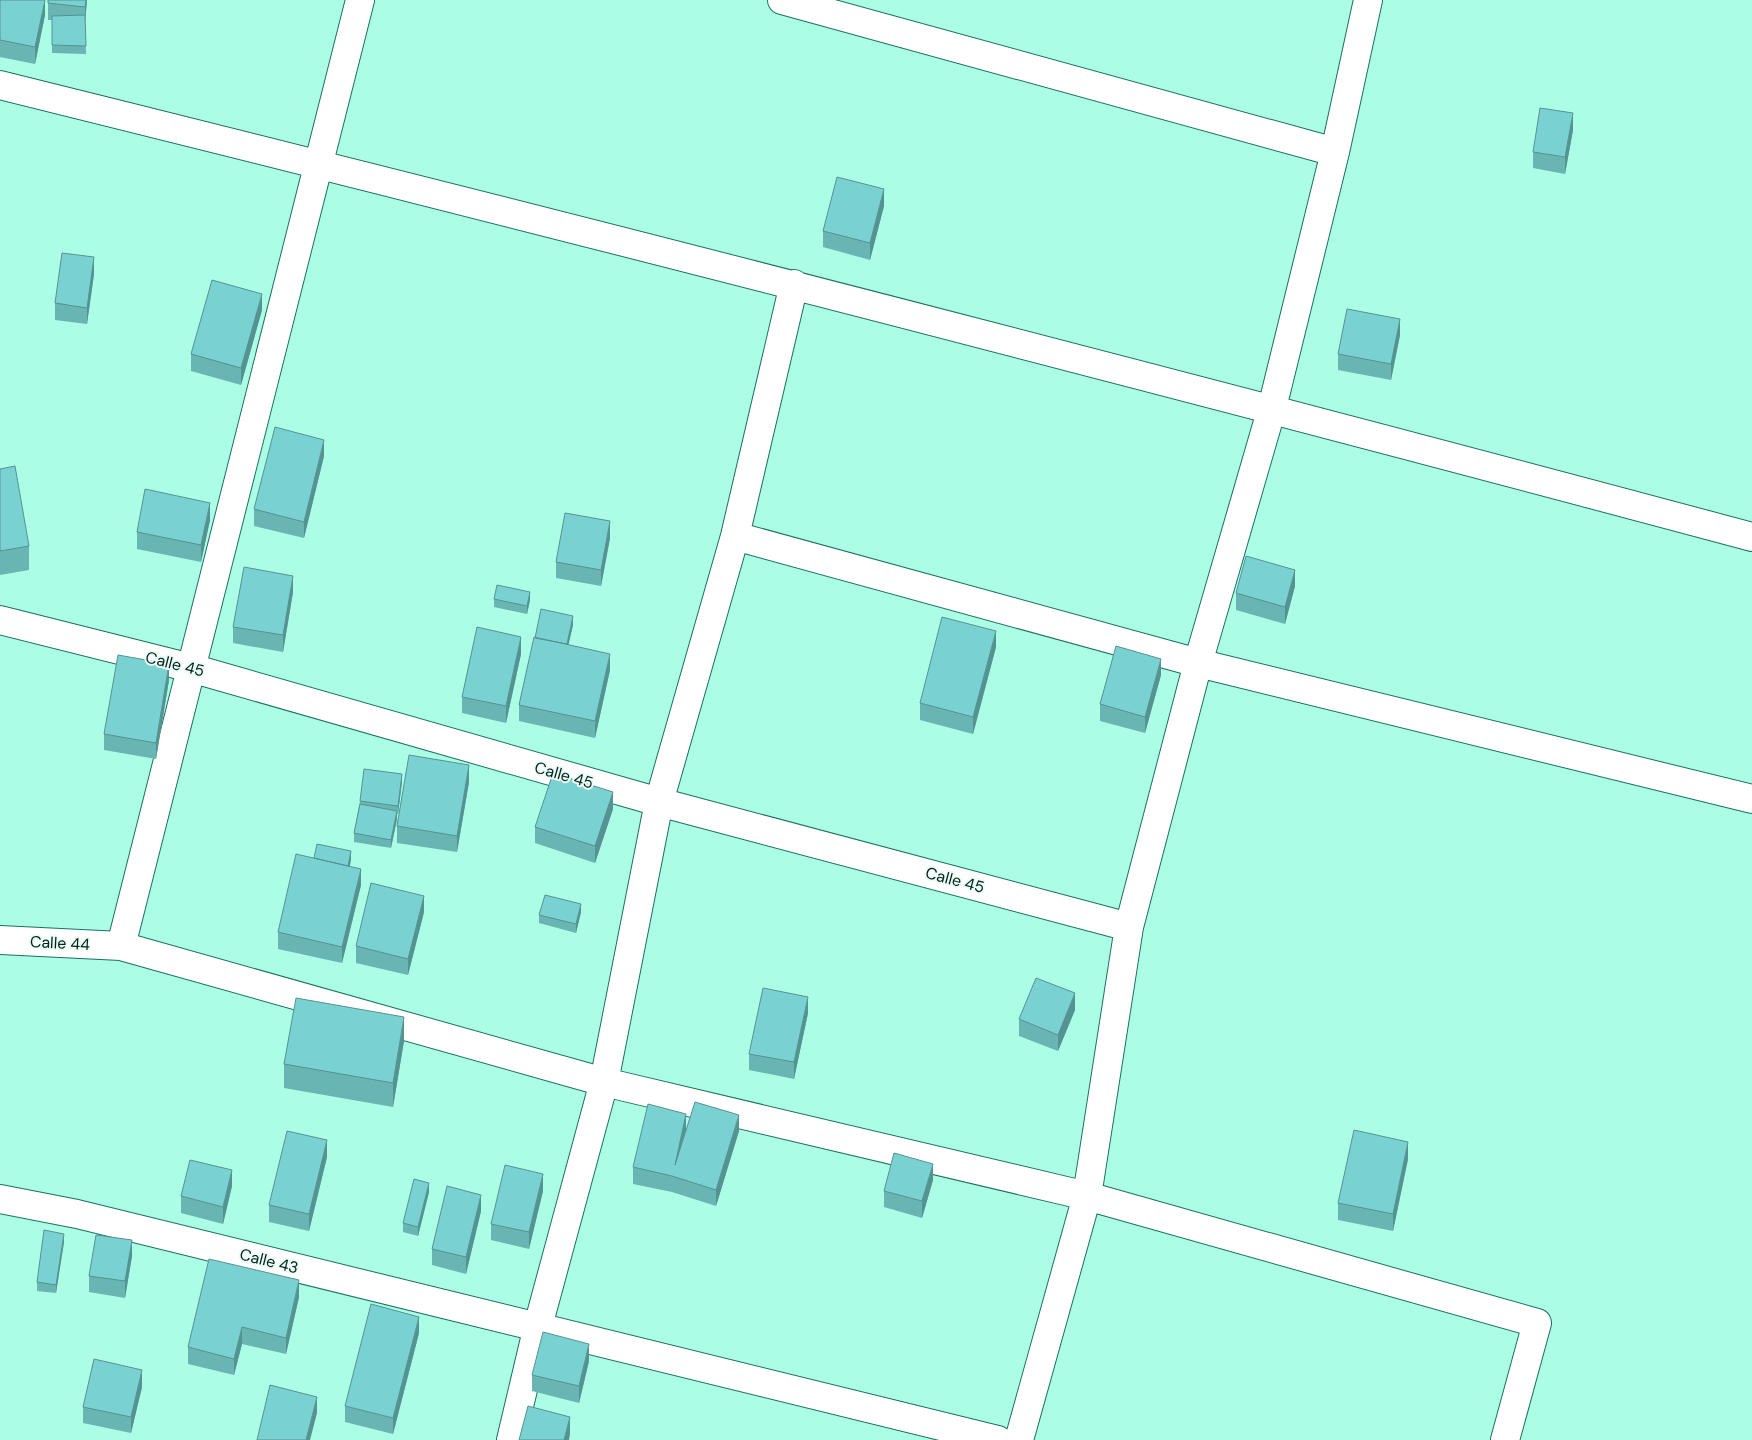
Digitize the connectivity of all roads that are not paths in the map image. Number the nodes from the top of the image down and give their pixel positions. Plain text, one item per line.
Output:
1 (360, 0) edge
2 (782, 0) edge
3 (1368, 0) edge
4 (0, 85) edge
5 (1335, 152) junction
6 (319, 164) junction
7 (794, 284) junction
8 (1272, 408) junction
9 (735, 536) junction
10 (1752, 537) edge
11 (0, 620) edge
12 (1198, 663) junction
13 (191, 668) junction
14 (1752, 799) edge
15 (659, 802) junction
16 (1129, 927) junction
17 (0, 940) edge
18 (121, 946) junction
19 (604, 1082) junction
20 (1087, 1196) junction
21 (0, 1199) edge
22 (538, 1326) junction
23 (511, 1440) edge
24 (998, 1440) edge
25 (1019, 1440) edge
26 (1505, 1440) edge

1 - 6 street
2 - 5 street
3 - 5 street
4 - 6 street
5 - 8 street
6 - 7 street
6 - 13 street
7 - 8 street
7 - 9 street
8 - 10 street
8 - 12 street
9 - 12 street
9 - 15 street
11 - 13 street, Calle 45
12 - 14 street
12 - 16 street
13 - 15 street, Calle 45
13 - 18 street
15 - 16 street, Calle 45
15 - 19 street
16 - 20 street
17 - 18 street, Calle 44
18 - 19 street, Calle 44
19 - 20 street, Calle 44
19 - 22 street
20 - 25 street
20 - 26 street, Calle 44
21 - 22 street, Calle 43
22 - 23 street
22 - 24 street, Calle 43

